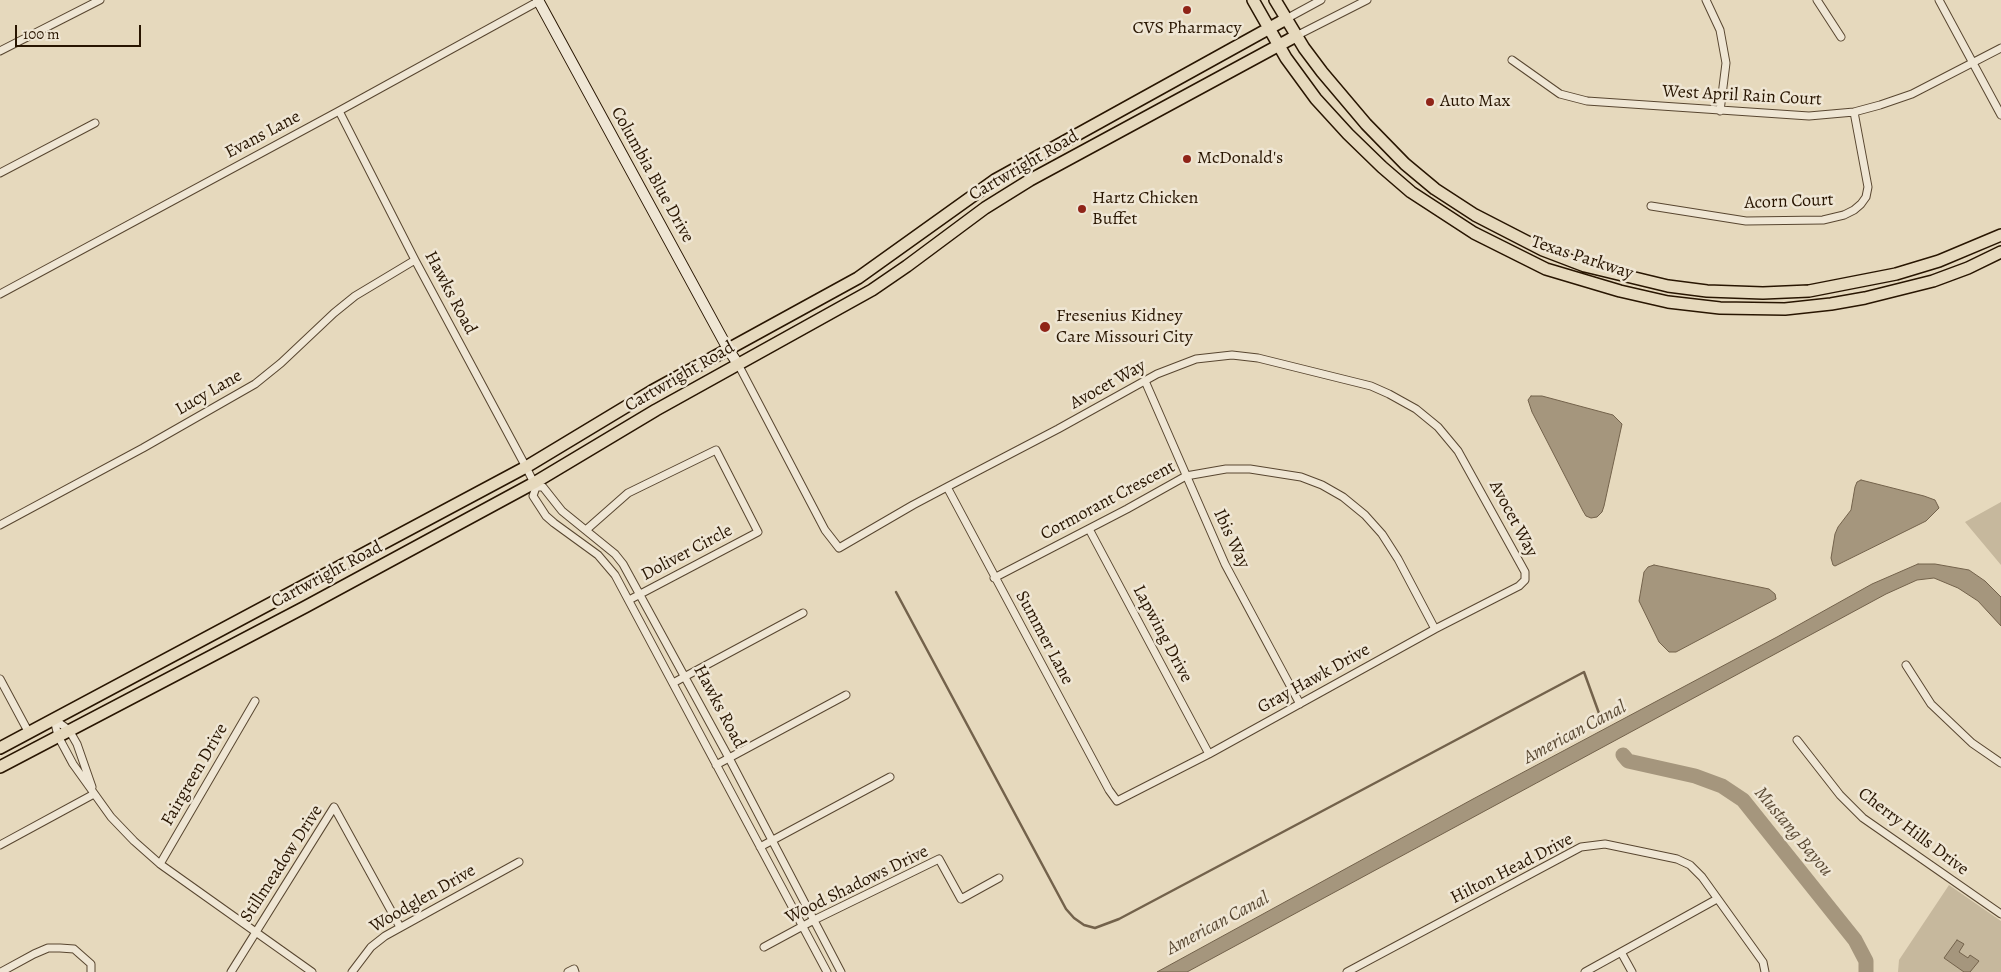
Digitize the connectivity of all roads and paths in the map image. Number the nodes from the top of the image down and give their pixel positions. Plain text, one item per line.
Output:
1 (100, 0) edge
2 (539, 0) edge
3 (1253, 0) edge
4 (1275, 0) edge
5 (1321, 0) edge
6 (1366, 0) edge
7 (1706, 0) edge
8 (1817, 0) edge
9 (1939, 0) edge
10 (1286, 20) junction
11 (1269, 29) junction
12 (1296, 36) junction
13 (1840, 38) dead end
14 (1278, 45) junction
15 (2001, 48) edge
16 (0, 51) edge
17 (1512, 60) dead end
18 (1973, 63) junction
19 (339, 111) junction
20 (1720, 112) junction
21 (1854, 112) junction
22 (1115, 114) junction
23 (2001, 115) edge
24 (95, 123) dead end
25 (1124, 129) junction
26 (1020, 165) junction
27 (0, 173) edge
28 (1030, 180) junction
29 (1651, 206) dead end
30 (2001, 235) edge
31 (896, 252) junction
32 (2001, 252) edge
33 (415, 260) junction
34 (907, 266) junction
35 (0, 294) edge
36 (728, 349) junction
37 (738, 364) junction
38 (1145, 381) junction
39 (526, 467) junction
40 (1186, 476) junction
41 (535, 485) junction
42 (947, 487) junction
43 (0, 525) edge
44 (1089, 529) junction
45 (586, 530) junction
46 (994, 578) junction
47 (1525, 580) joint
48 (295, 591) junction
49 (641, 594) junction
50 (629, 600) junction
51 (304, 607) junction
52 (803, 612) dead end
53 (1435, 628) junction
54 (1906, 665) dead end
55 (686, 676) junction
56 (0, 679) edge
57 (672, 683) junction
58 (846, 696) dead end
59 (255, 701) dead end
60 (1300, 704) junction
61 (54, 720) junction
62 (69, 730) junction
63 (29, 733) junction
64 (58, 736) junction
65 (1797, 740) dead end
66 (0, 748) edge
67 (1209, 754) junction
68 (729, 758) junction
69 (2001, 763) edge
70 (716, 765) junction
71 (0, 767) edge
72 (890, 777) dead end
73 (94, 794) junction
74 (1117, 802) joint
75 (773, 840) junction
76 (0, 845) edge
77 (760, 847) junction
78 (519, 862) dead end
79 (160, 864) junction
80 (999, 878) dead end
81 (1717, 898) junction
82 (2001, 914) edge
83 (814, 920) junction
84 (400, 927) junction
85 (802, 927) junction
86 (256, 930) junction
87 (764, 948) dead end
88 (1621, 952) junction
89 (1, 972) edge
90 (91, 972) edge
91 (231, 972) edge
92 (312, 972) edge
93 (352, 972) edge
94 (568, 972) edge
95 (575, 972) edge
96 (827, 972) edge
97 (841, 972) edge
98 (1347, 972) edge
99 (1585, 972) edge
100 (1632, 972) edge
101 (1766, 972) edge

1 - 16 street
2 - 19 street, Evans Lane
2 - 36 street, Columbia Blue Drive
3 - 11 main road, Texas Parkway
4 - 10 main road, Texas Parkway
5 - 10 street, Cartwright Road
6 - 12 street, Cartwright Road
7 - 20 street
8 - 13 street
9 - 18 street
10 - 11 main road, Cartwright Road
10 - 12 main road, Texas Parkway
11 - 14 main road, Texas Parkway
11 - 22 main road, Cartwright Road
12 - 14 main road, Cartwright Road
12 - 30 main road, Texas Parkway
14 - 25 main road, Cartwright Road
14 - 32 main road, Texas Parkway
15 - 18 street, West April Rain Court
17 - 20 street, West April Rain Court
18 - 21 street, West April Rain Court
18 - 23 street
19 - 33 street, Hawks Road
19 - 35 street, Evans Lane
20 - 21 street, West April Rain Court
21 - 29 street, Acorn Court
22 - 25 main road
22 - 26 main road, Cartwright Road
24 - 27 street
25 - 28 main road, Cartwright Road
26 - 28 main road
26 - 31 main road, Cartwright Road
28 - 34 main road, Cartwright Road
31 - 34 main road
31 - 36 main road, Cartwright Road
33 - 39 street, Hawks Road
33 - 43 street, Lucy Lane
34 - 37 main road, Cartwright Road
36 - 37 street, Columbia Blue Drive
36 - 39 main road, Cartwright Road
37 - 41 main road, Cartwright Road
37 - 42 street, Avocet Way
38 - 40 street, Ibis Way
38 - 42 street, Avocet Way
38 - 47 street, Avocet Way
39 - 41 street, Hawks Road
39 - 48 main road, Cartwright Road
40 - 44 street, Cormorant Crescent
40 - 53 street, Cormorant Crescent
40 - 60 street, Ibis Way
41 - 45 street, Hawks Road
41 - 50 street, Hawks Road
41 - 51 main road, Cartwright Road
42 - 46 street, Summer Lane
44 - 46 street, Cormorant Crescent
44 - 67 street, Lapwing Drive
45 - 49 street, Hawks Road
45 - 49 street, Doliver Circle
46 - 74 street, Summer Lane
47 - 53 street, Gray Hawk Drive
48 - 51 main road
48 - 61 main road, Cartwright Road
49 - 50 street, Doliver Circle
49 - 55 street, Hawks Road
50 - 57 street, Hawks Road
51 - 62 main road, Cartwright Road
52 - 55 street
53 - 60 street, Gray Hawk Drive
54 - 69 street
55 - 57 street
55 - 68 street, Hawks Road
56 - 63 street
57 - 70 street, Hawks Road
58 - 68 street
59 - 79 street, Fairgreen Drive
60 - 67 street, Gray Hawk Drive
61 - 62 street
61 - 63 main road, Cartwright Road
61 - 64 street
62 - 64 main road, Cartwright Road
62 - 73 street
63 - 66 main road, Cartwright Road
64 - 71 main road, Cartwright Road
64 - 73 street
65 - 82 street, Cherry Hills Drive
67 - 74 street, Gray Hawk Drive
68 - 70 street
68 - 75 street, Hawks Road
70 - 77 street, Hawks Road
72 - 75 street
73 - 76 street
73 - 79 street
75 - 77 street
75 - 83 street, Hawks Road
77 - 85 street, Hawks Road
78 - 84 street, Woodglen Drive
79 - 86 street
80 - 83 street, Wood Shadows Drive
81 - 88 street
81 - 98 street, Hilton Head Drive
81 - 101 street, Hilton Head Drive
83 - 85 street, Wood Shadows Drive
83 - 97 street, Hawks Road
84 - 86 street, Stillmeadow Drive
84 - 93 street, Woodglen Drive
85 - 87 street, Wood Shadows Drive
85 - 96 street, Hawks Road
86 - 91 street, Stillmeadow Drive
86 - 92 street
88 - 99 street
88 - 100 street
89 - 90 street
94 - 95 street

